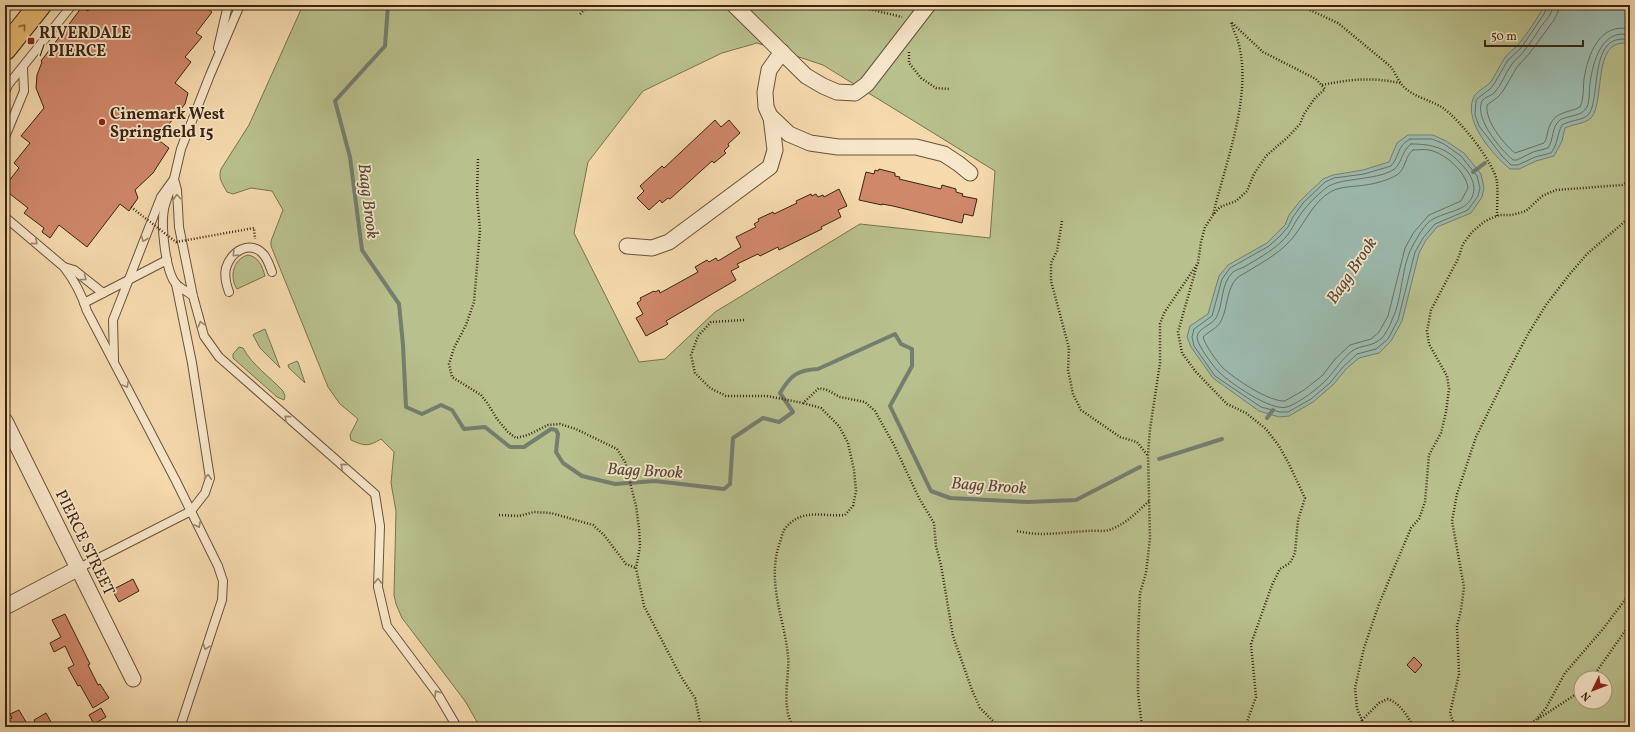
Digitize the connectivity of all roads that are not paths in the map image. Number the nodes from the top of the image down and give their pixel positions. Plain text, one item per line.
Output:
1 (40, 5) edge
2 (72, 5) edge
3 (228, 5) edge
4 (240, 5) edge
5 (734, 5) edge
6 (928, 5) edge
7 (5, 49) edge
8 (782, 52) junction
9 (23, 68) junction
10 (210, 75) junction
11 (5, 92) edge
12 (770, 117) junction
13 (5, 137) edge
14 (970, 173) dead end
15 (174, 179) junction
16 (5, 217) edge
17 (627, 246) dead end
18 (167, 260) junction
19 (64, 267) junction
20 (272, 272) dead end
21 (128, 280) junction
22 (176, 284) junction
23 (229, 292) dead end
24 (103, 293) junction
25 (193, 296) junction
26 (84, 303) junction
27 (114, 362) junction
28 (5, 421) edge
29 (191, 511) junction
30 (79, 568) junction
31 (5, 607) edge
32 (133, 679) dead end
33 (180, 727) edge
34 (457, 727) edge

7 -> 1 main road
2 - 9 lane
3 - 10 lane
4 - 10 lane
5 - 8 street
6 - 8 street
8 - 12 street
9 - 11 lane
9 - 13 lane
10 - 15 lane
12 - 14 street
12 - 17 street
15 - 18 lane
15 -> 21 lane
25 -> 15 lane
16 -> 19 lane
18 - 21 lane
18 - 22 lane
19 -> 24 lane
19 - 26 lane
20 -> 23 lane
21 - 24 lane
21 - 27 lane
22 - 25 lane
29 -> 22 lane
24 - 26 lane
34 -> 25 lane
26 - 27 lane
27 -> 29 lane
28 - 30 street, PIERCE STREET
29 - 30 lane
29 -> 33 lane
30 - 31 street
30 - 32 street, PIERCE STREET

